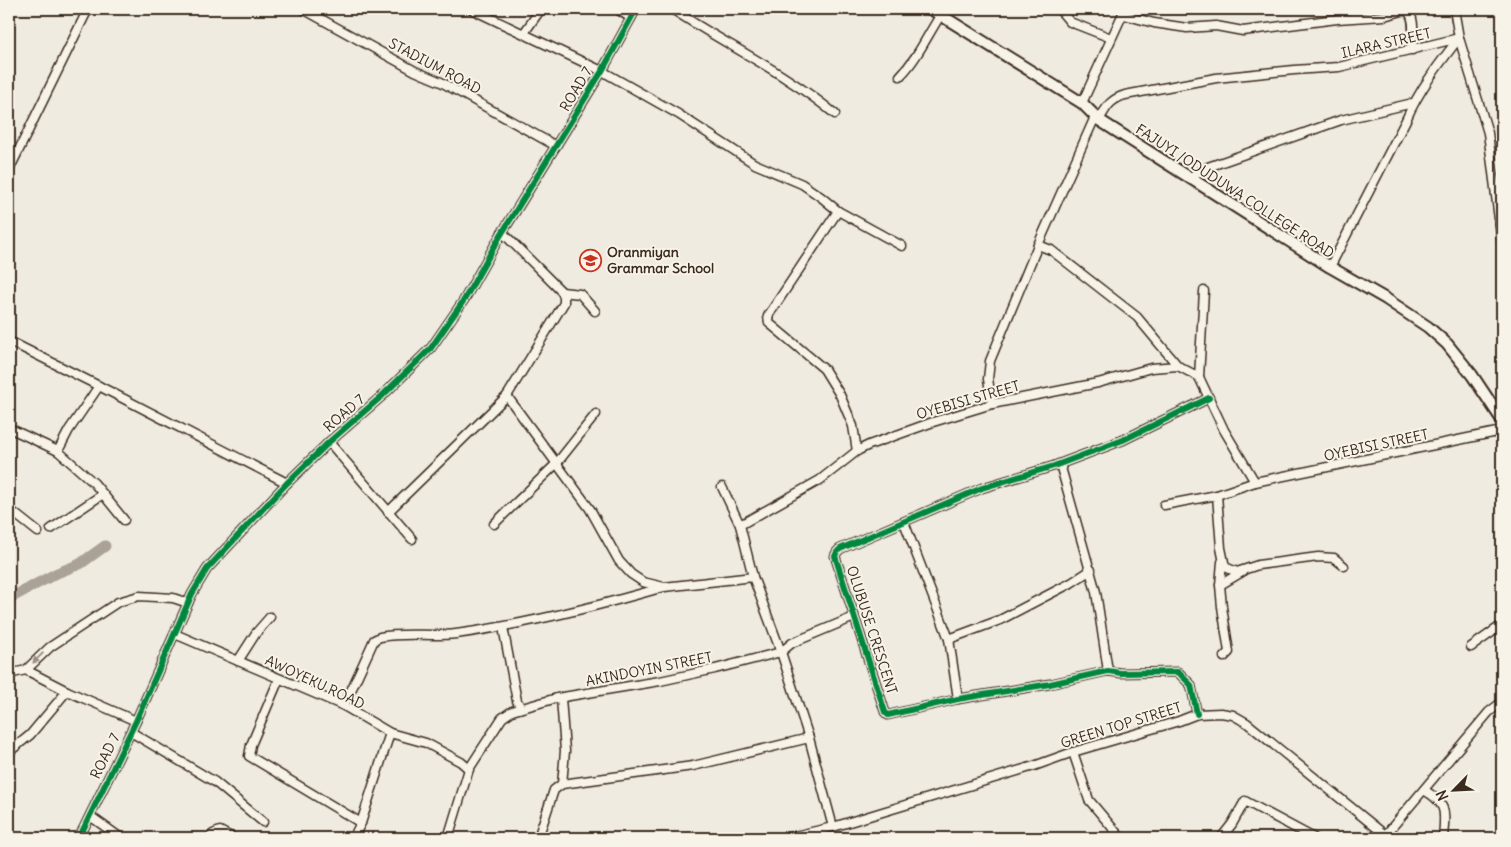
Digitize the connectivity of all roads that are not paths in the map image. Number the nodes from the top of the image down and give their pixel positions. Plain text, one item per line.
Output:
1 (88, 9) edge
2 (303, 9) edge
3 (471, 9) edge
4 (541, 9) edge
5 (617, 9) edge
6 (636, 9) edge
7 (672, 9) edge
8 (931, 9) edge
9 (1059, 9) edge
10 (1454, 9) edge
11 (1124, 12) edge
12 (940, 16) junction
13 (631, 18) junction
14 (524, 33) junction
15 (1111, 38) junction
16 (1459, 38) junction
17 (1412, 50) junction
18 (602, 71) junction
19 (900, 76) dead end
20 (1082, 103) junction
21 (1414, 103) junction
22 (835, 114) dead end
23 (1097, 119) junction
24 (556, 146) junction
25 (9, 170) edge
26 (1190, 177) junction
27 (838, 211) junction
28 (502, 232) junction
29 (1502, 243) edge
30 (1038, 245) junction
31 (902, 246) dead end
32 (1330, 267) junction
33 (1204, 291) dead end
34 (562, 292) junction
35 (595, 311) dead end
36 (9, 341) edge
37 (1178, 366) junction
38 (1199, 377) junction
39 (100, 386) junction
40 (507, 396) junction
41 (1209, 398) junction
42 (992, 404) junction
43 (596, 414) dead end
44 (1502, 420) edge
45 (9, 428) edge
46 (1502, 431) edge
47 (329, 442) junction
48 (58, 451) junction
49 (856, 451) junction
50 (557, 463) junction
51 (1060, 464) junction
52 (1255, 482) junction
53 (287, 483) junction
54 (722, 487) dead end
55 (103, 494) junction
56 (1217, 495) junction
57 (1164, 505) dead end
58 (9, 510) edge
59 (388, 512) junction
60 (124, 520) dead end
61 (904, 522) junction
62 (494, 524) dead end
63 (740, 524) junction
64 (51, 530) dead end
65 (38, 532) dead end
66 (412, 539) dead end
67 (1221, 548) junction
68 (1344, 566) dead end
69 (1246, 569) junction
70 (1091, 570) junction
71 (753, 577) junction
72 (1220, 585) junction
73 (664, 586) junction
74 (188, 604) junction
75 (270, 617) dead end
76 (854, 617) junction
77 (1502, 625) edge
78 (503, 627) junction
79 (175, 634) junction
80 (948, 639) junction
81 (1471, 647) dead end
82 (781, 652) junction
83 (1224, 657) dead end
84 (238, 661) junction
85 (26, 670) junction
86 (1108, 670) junction
87 (9, 674) edge
88 (279, 679) junction
89 (67, 691) junction
90 (561, 698) junction
91 (958, 699) junction
92 (1502, 702) edge
93 (344, 706) junction
94 (521, 708) junction
95 (1197, 714) junction
96 (136, 722) junction
97 (131, 732) junction
98 (390, 733) junction
99 (809, 738) junction
100 (9, 752) edge
101 (1072, 752) junction
102 (469, 770) junction
103 (562, 784) junction
104 (1424, 790) junction
105 (90, 816) junction
106 (263, 822) dead end
107 (361, 823) junction
108 (833, 827) junction
109 (1386, 837) edge
110 (79, 838) edge
111 (121, 838) edge
112 (210, 838) edge
113 (233, 838) edge
114 (354, 838) edge
115 (448, 838) edge
116 (538, 838) edge
117 (786, 838) edge
118 (1121, 838) edge
119 (1221, 838) edge
120 (1314, 838) edge
121 (1442, 838) edge

1 - 25 street
2 - 24 street, STADIUM ROAD
3 - 14 street
4 - 14 street
5 - 13 street
6 - 13 street, ROAD 7
7 - 22 street
8 - 12 main road, FAJUYI /ODUDUWA COLLEGE ROAD
9 - 15 street
10 - 16 street
11 - 15 street
11 - 17 street
12 - 19 street
12 - 20 main road, FAJUYI /ODUDUWA COLLEGE ROAD
13 - 18 street, ROAD 7
14 - 18 street
15 - 20 street
16 - 17 street, ILARA STREET
16 - 21 street, ILARA STREET
16 - 29 street
17 - 23 street, ILARA STREET
18 - 24 street, ROAD 7
18 - 27 street
20 - 23 main road, FAJUYI /ODUDUWA COLLEGE ROAD
21 - 26 street
21 - 32 street, ILARA STREET
23 - 26 main road, FAJUYI /ODUDUWA COLLEGE ROAD
23 - 30 street, ILARA STREET
24 - 28 street, ROAD 7
26 - 32 main road, FAJUYI /ODUDUWA COLLEGE ROAD
27 - 31 street
27 - 49 street
28 - 34 street
28 - 47 street, ROAD 7
30 - 37 street
30 - 42 street, ILARA STREET
32 - 44 main road, FAJUYI /ODUDUWA COLLEGE ROAD
33 - 38 street
34 - 35 street
34 - 40 street
36 - 39 street
37 - 38 street
37 - 42 street, OYEBISI STREET
38 - 41 street
39 - 48 street
39 - 53 street
40 - 50 street
40 - 59 street
41 - 51 street, OLUBUSE CRESCENT
41 - 52 street
42 - 49 street, OYEBISI STREET
43 - 50 street
45 - 48 street
46 - 52 street, OYEBISI STREET
47 - 53 street, ROAD 7
47 - 59 street
48 - 55 street
49 - 63 street, OYEBISI STREET
50 - 62 street
50 - 73 street
51 - 61 street, OLUBUSE CRESCENT
51 - 70 street
52 - 56 street, OYEBISI STREET
53 - 74 street, ROAD 7
54 - 63 street
55 - 60 street
55 - 64 street
56 - 57 street, OYEBISI STREET
56 - 67 street
58 - 65 street
59 - 66 street
61 - 76 street, OLUBUSE CRESCENT
61 - 80 street
63 - 71 street
67 - 69 street
67 - 72 street
68 - 69 street
69 - 72 street
70 - 80 street
70 - 86 street
71 - 73 street
71 - 82 street
72 - 83 street
73 - 78 street
74 - 79 street, ROAD 7
74 -> 85 street
75 - 84 street
76 - 82 street, AKINDOYIN STREET
76 - 91 street, OLUBUSE CRESCENT
77 - 81 street
78 - 93 street
78 - 94 street
79 - 84 street, AWOYEKU ROAD
79 - 96 street, ROAD 7
80 - 91 street
82 - 90 street, AKINDOYIN STREET
82 - 99 street
84 - 88 street, AWOYEKU ROAD
85 - 87 street
85 - 89 street
86 - 91 street, OLUBUSE CRESCENT
86 - 95 street, OLUBUSE CRESCENT
88 - 93 street, AWOYEKU ROAD
88 - 107 street
89 - 96 street
89 - 100 street
90 - 94 street, AKINDOYIN STREET
90 - 103 street
92 - 104 street
93 - 98 street, AWOYEKU ROAD
94 - 102 street, AKINDOYIN STREET
95 - 101 street, GREEN TOP STREET
95 - 109 street, GREEN TOP STREET
96 - 97 street, ROAD 7
97 - 105 street, ROAD 7
97 - 106 street
98 - 102 street, AWOYEKU ROAD
98 - 107 street
99 - 103 street
99 - 108 street
101 - 108 street, GREEN TOP STREET
101 - 118 street
102 - 115 street, AKINDOYIN STREET
103 - 116 street
104 - 109 street
104 - 121 street
105 - 110 street, ROAD 7
105 - 111 street
107 - 114 street
108 - 117 street, GREEN TOP STREET
112 - 113 street
119 - 120 street

